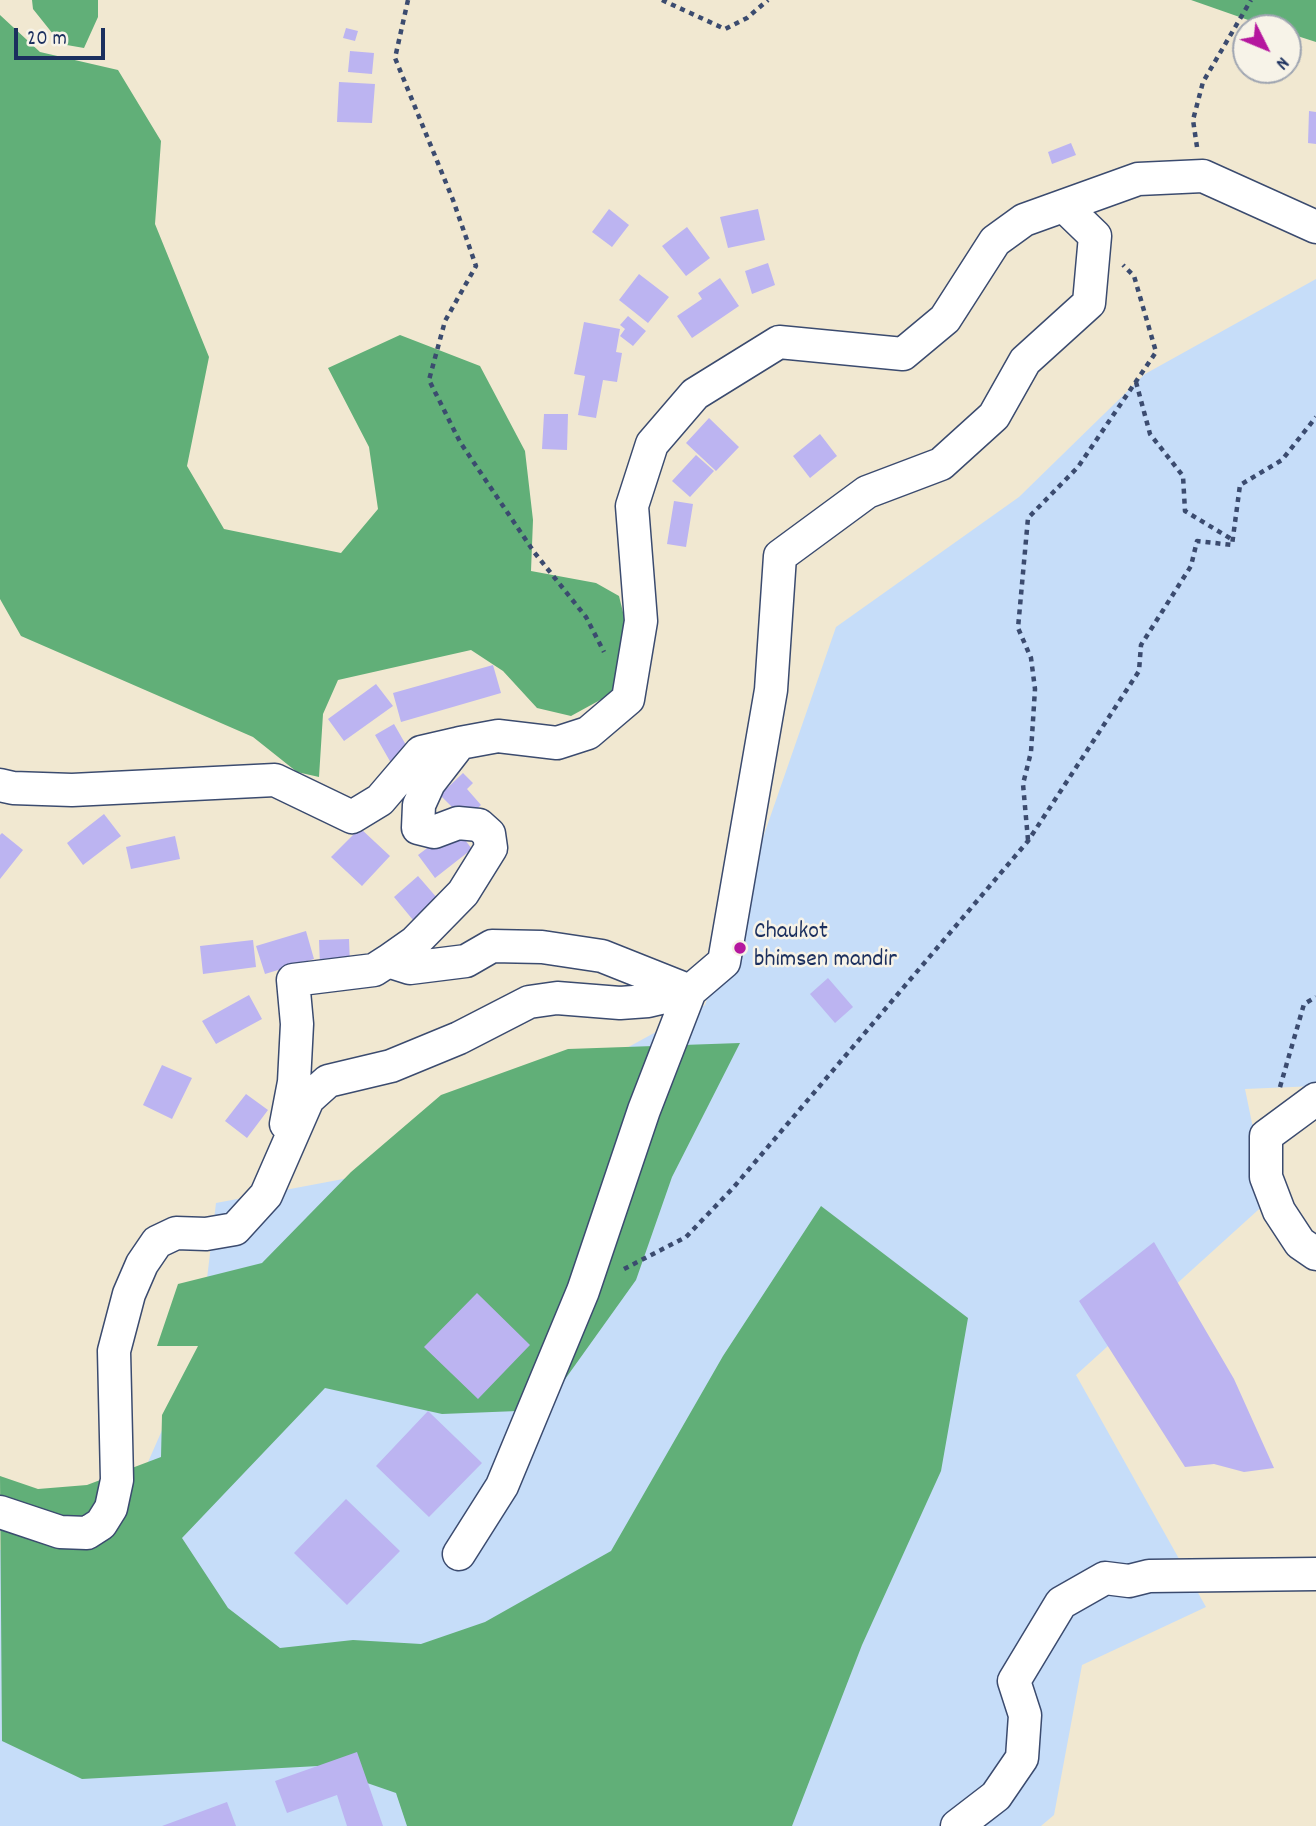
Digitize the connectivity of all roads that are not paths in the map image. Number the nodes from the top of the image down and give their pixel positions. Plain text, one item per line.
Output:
1 (1065, 207) junction
2 (1316, 227) edge
3 (460, 743) junction
4 (0, 785) edge
5 (388, 961) junction
6 (690, 991) junction
7 (1316, 1099) edge
8 (276, 1172) junction
9 (1316, 1254) edge
10 (0, 1512) edge
11 (459, 1554) dead end
12 (1316, 1574) edge
13 (957, 1826) edge

1 - 2 street
1 - 3 street
1 - 6 street
3 - 4 street
3 - 5 street
5 - 6 street
5 - 8 street
6 - 8 street
6 - 11 street
7 - 9 street
8 - 10 street
12 - 13 street

